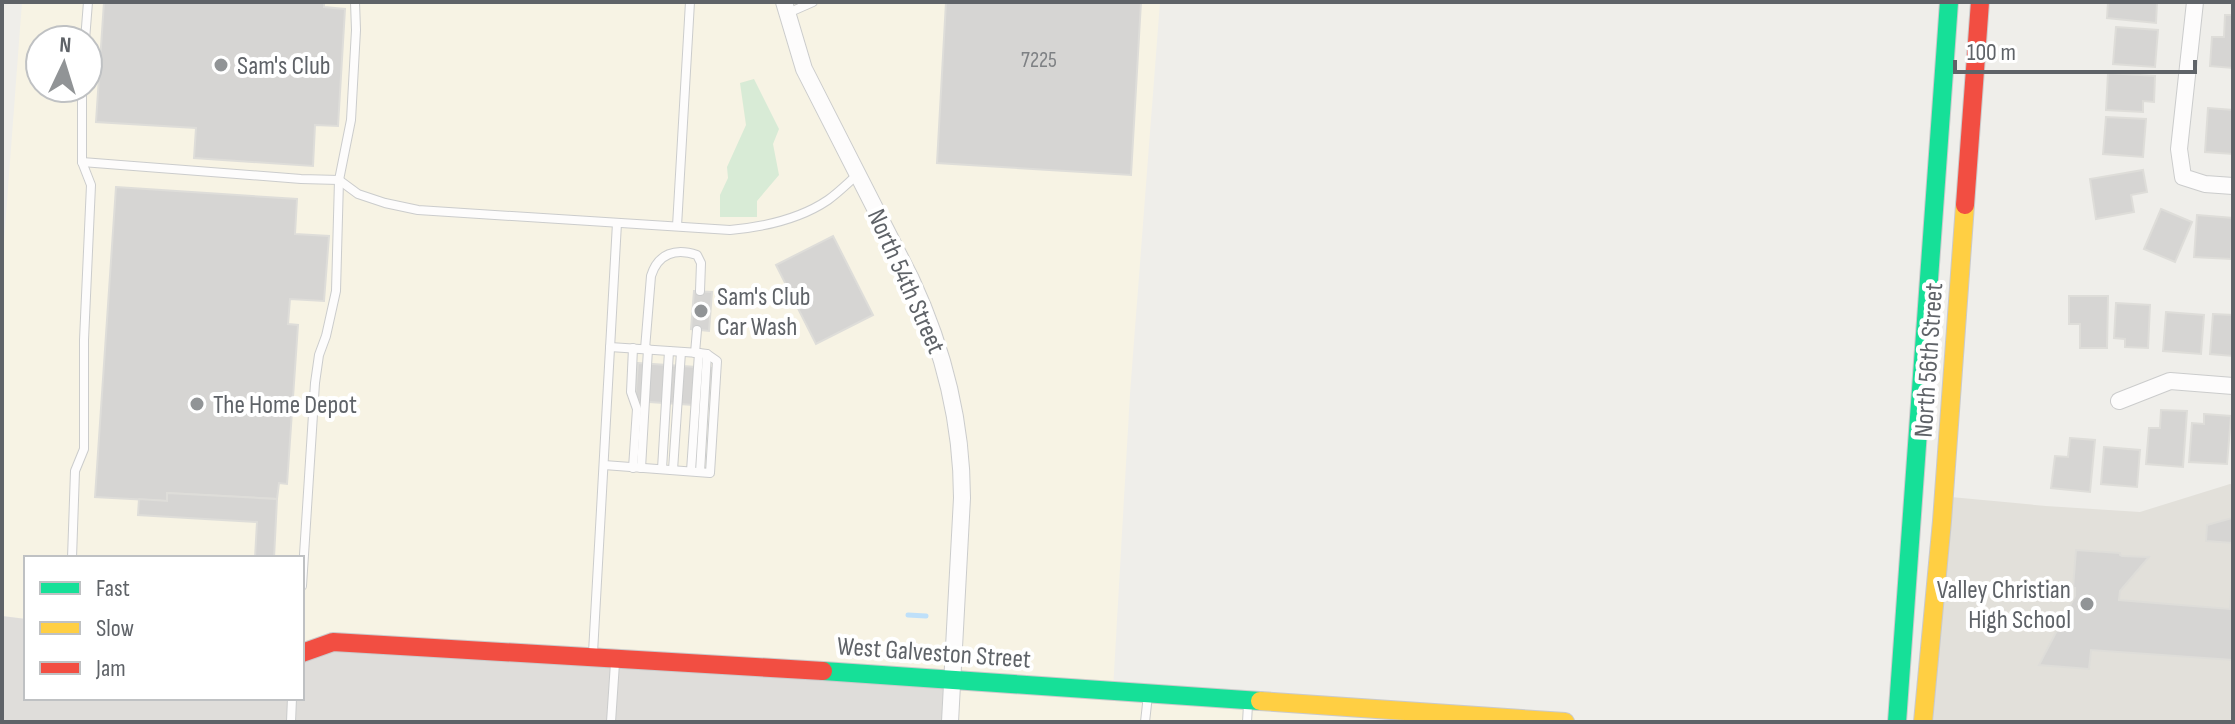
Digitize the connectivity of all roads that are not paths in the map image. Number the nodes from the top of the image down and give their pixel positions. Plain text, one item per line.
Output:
1 (88, 2) edge
2 (355, 2) edge
3 (690, 2) edge
4 (813, 2) edge
5 (1949, 2) edge
6 (1980, 2) edge
7 (2195, 2) edge
8 (785, 8) edge
9 (86, 24) edge
10 (82, 104) edge
11 (82, 162) junction
12 (858, 175) junction
13 (339, 180) junction
14 (2233, 186) edge
15 (617, 223) junction
16 (677, 226) junction
17 (700, 291) dead end
18 (697, 330) dead end
19 (610, 347) junction
20 (633, 348) junction
21 (646, 349) junction
22 (669, 351) junction
23 (681, 352) junction
24 (700, 353) junction
25 (2233, 386) edge
26 (2119, 401) dead end
27 (604, 465) junction
28 (637, 468) junction
29 (662, 469) junction
30 (673, 470) junction
31 (695, 472) junction
32 (72, 556) edge
33 (304, 556) edge
34 (304, 652) edge
35 (593, 657) junction
36 (615, 659) junction
37 (952, 679) junction
38 (1148, 693) junction
39 (292, 700) edge
40 (1249, 700) junction
41 (1444, 718) edge
42 (291, 722) edge
43 (611, 722) edge
44 (950, 722) edge
45 (1145, 722) edge
46 (1247, 722) edge
47 (1565, 722) edge
48 (1897, 722) edge
49 (1923, 722) edge

1 - 9 lane
2 - 13 lane
3 - 16 lane
4 - 8 lane
5 - 48 main road, North 56th Street
6 - 49 main road, North 56th Street
7 - 14 street
8 - 12 street, North 54th Street
10 - 11 lane
11 - 13 lane
11 - 32 lane
12 - 16 lane
12 - 37 street, North 54th Street
13 - 15 lane
13 - 33 lane
15 - 16 lane
15 - 19 lane
17 - 21 lane
18 - 24 lane
19 - 20 lane
19 - 27 lane
20 - 21 lane
20 - 28 lane
21 - 22 lane
21 - 28 lane
22 - 23 lane
22 - 29 lane
23 - 24 lane
23 - 30 lane
24 - 31 lane
24 - 31 lane
25 - 26 street
27 - 28 lane
27 - 35 lane
28 - 29 lane
29 - 30 lane
30 - 31 lane
34 - 35 main road, West Galveston Street
35 - 36 main road, West Galveston Street
36 - 37 main road, West Galveston Street
36 - 43 lane
37 - 38 main road, West Galveston Street
37 - 44 street, North 54th Street
38 - 40 main road, West Galveston Street
38 - 45 lane
39 - 42 lane
40 - 41 main road, West Galveston Street
40 - 46 lane
41 - 47 main road, West Galveston Street

